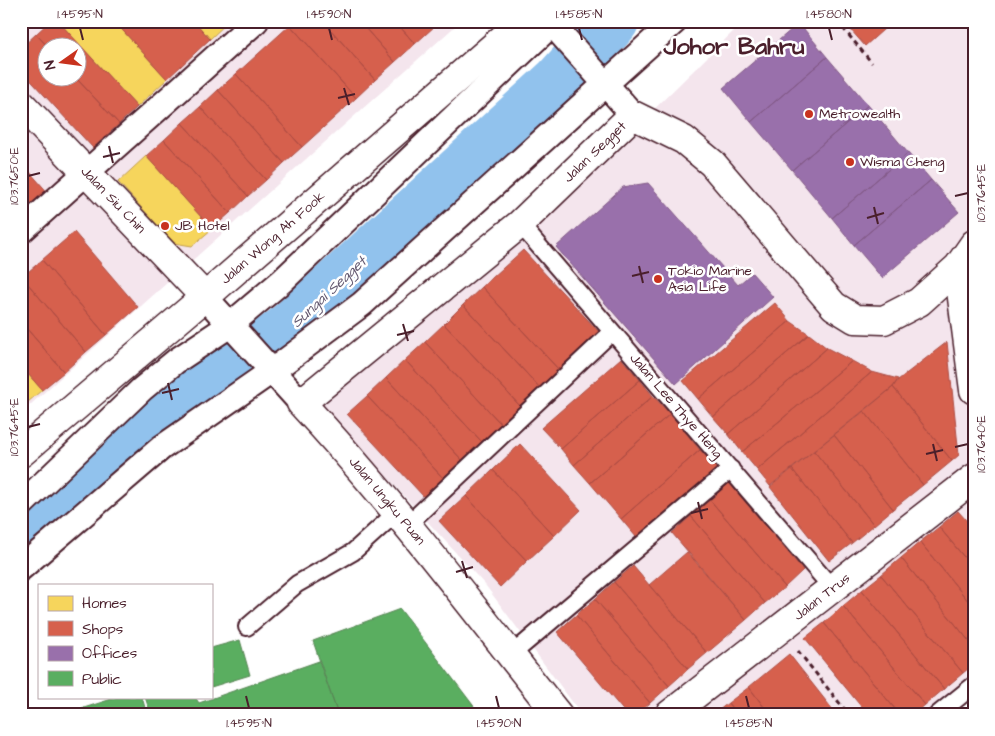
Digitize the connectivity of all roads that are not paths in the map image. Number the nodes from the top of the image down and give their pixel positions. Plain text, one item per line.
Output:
1 (256, 21) edge
2 (523, 21) edge
3 (675, 21) edge
4 (558, 28) edge
5 (603, 79) junction
6 (21, 104) edge
7 (633, 114) junction
8 (87, 172) junction
9 (520, 224) junction
10 (21, 231) edge
11 (974, 244) edge
12 (958, 267) junction
13 (205, 297) junction
14 (232, 326) junction
15 (612, 332) junction
16 (271, 369) junction
17 (974, 390) edge
18 (301, 404) junction
19 (21, 453) edge
20 (731, 469) junction
21 (974, 478) edge
22 (21, 505) edge
23 (402, 518) junction
24 (21, 568) edge
25 (832, 588) junction
26 (248, 626) dead end
27 (511, 655) junction
28 (974, 685) edge
29 (558, 715) edge
30 (669, 715) edge
31 (937, 715) edge

1 - 8 street
2 - 13 street, Jalan Wong Ah Fook
3 - 5 street
4 - 5 street
4 - 14 street
5 - 7 street
5 - 16 street
6 - 8 street, Jalan Siu Chin
7 - 9 street, Jalan Segget
7 - 12 street, Jalan Segget
8 - 10 street
8 - 13 street, Jalan Siu Chin
9 - 15 lane, Jalan Lee Thye Heng
9 - 18 street, Jalan Segget
11 - 12 street, Jalan Segget
12 - 17 street
13 - 14 street, Jalan Ungku Puan
13 - 19 street, Jalan Wong Ah Fook
14 - 16 street, Jalan Ungku Puan
14 - 22 street
15 - 20 lane, Jalan Lee Thye Heng
15 - 23 lane
16 - 18 street, Jalan Ungku Puan
16 - 24 street
18 - 23 street, Jalan Ungku Puan
20 - 25 lane, Jalan Lee Thye Heng
20 - 27 lane
21 - 25 street, Jalan Trus
23 - 26 lane
23 - 27 street, Jalan Ungku Puan
25 - 30 street, Jalan Trus
27 - 29 street, Jalan Ungku Puan
28 - 31 lane

